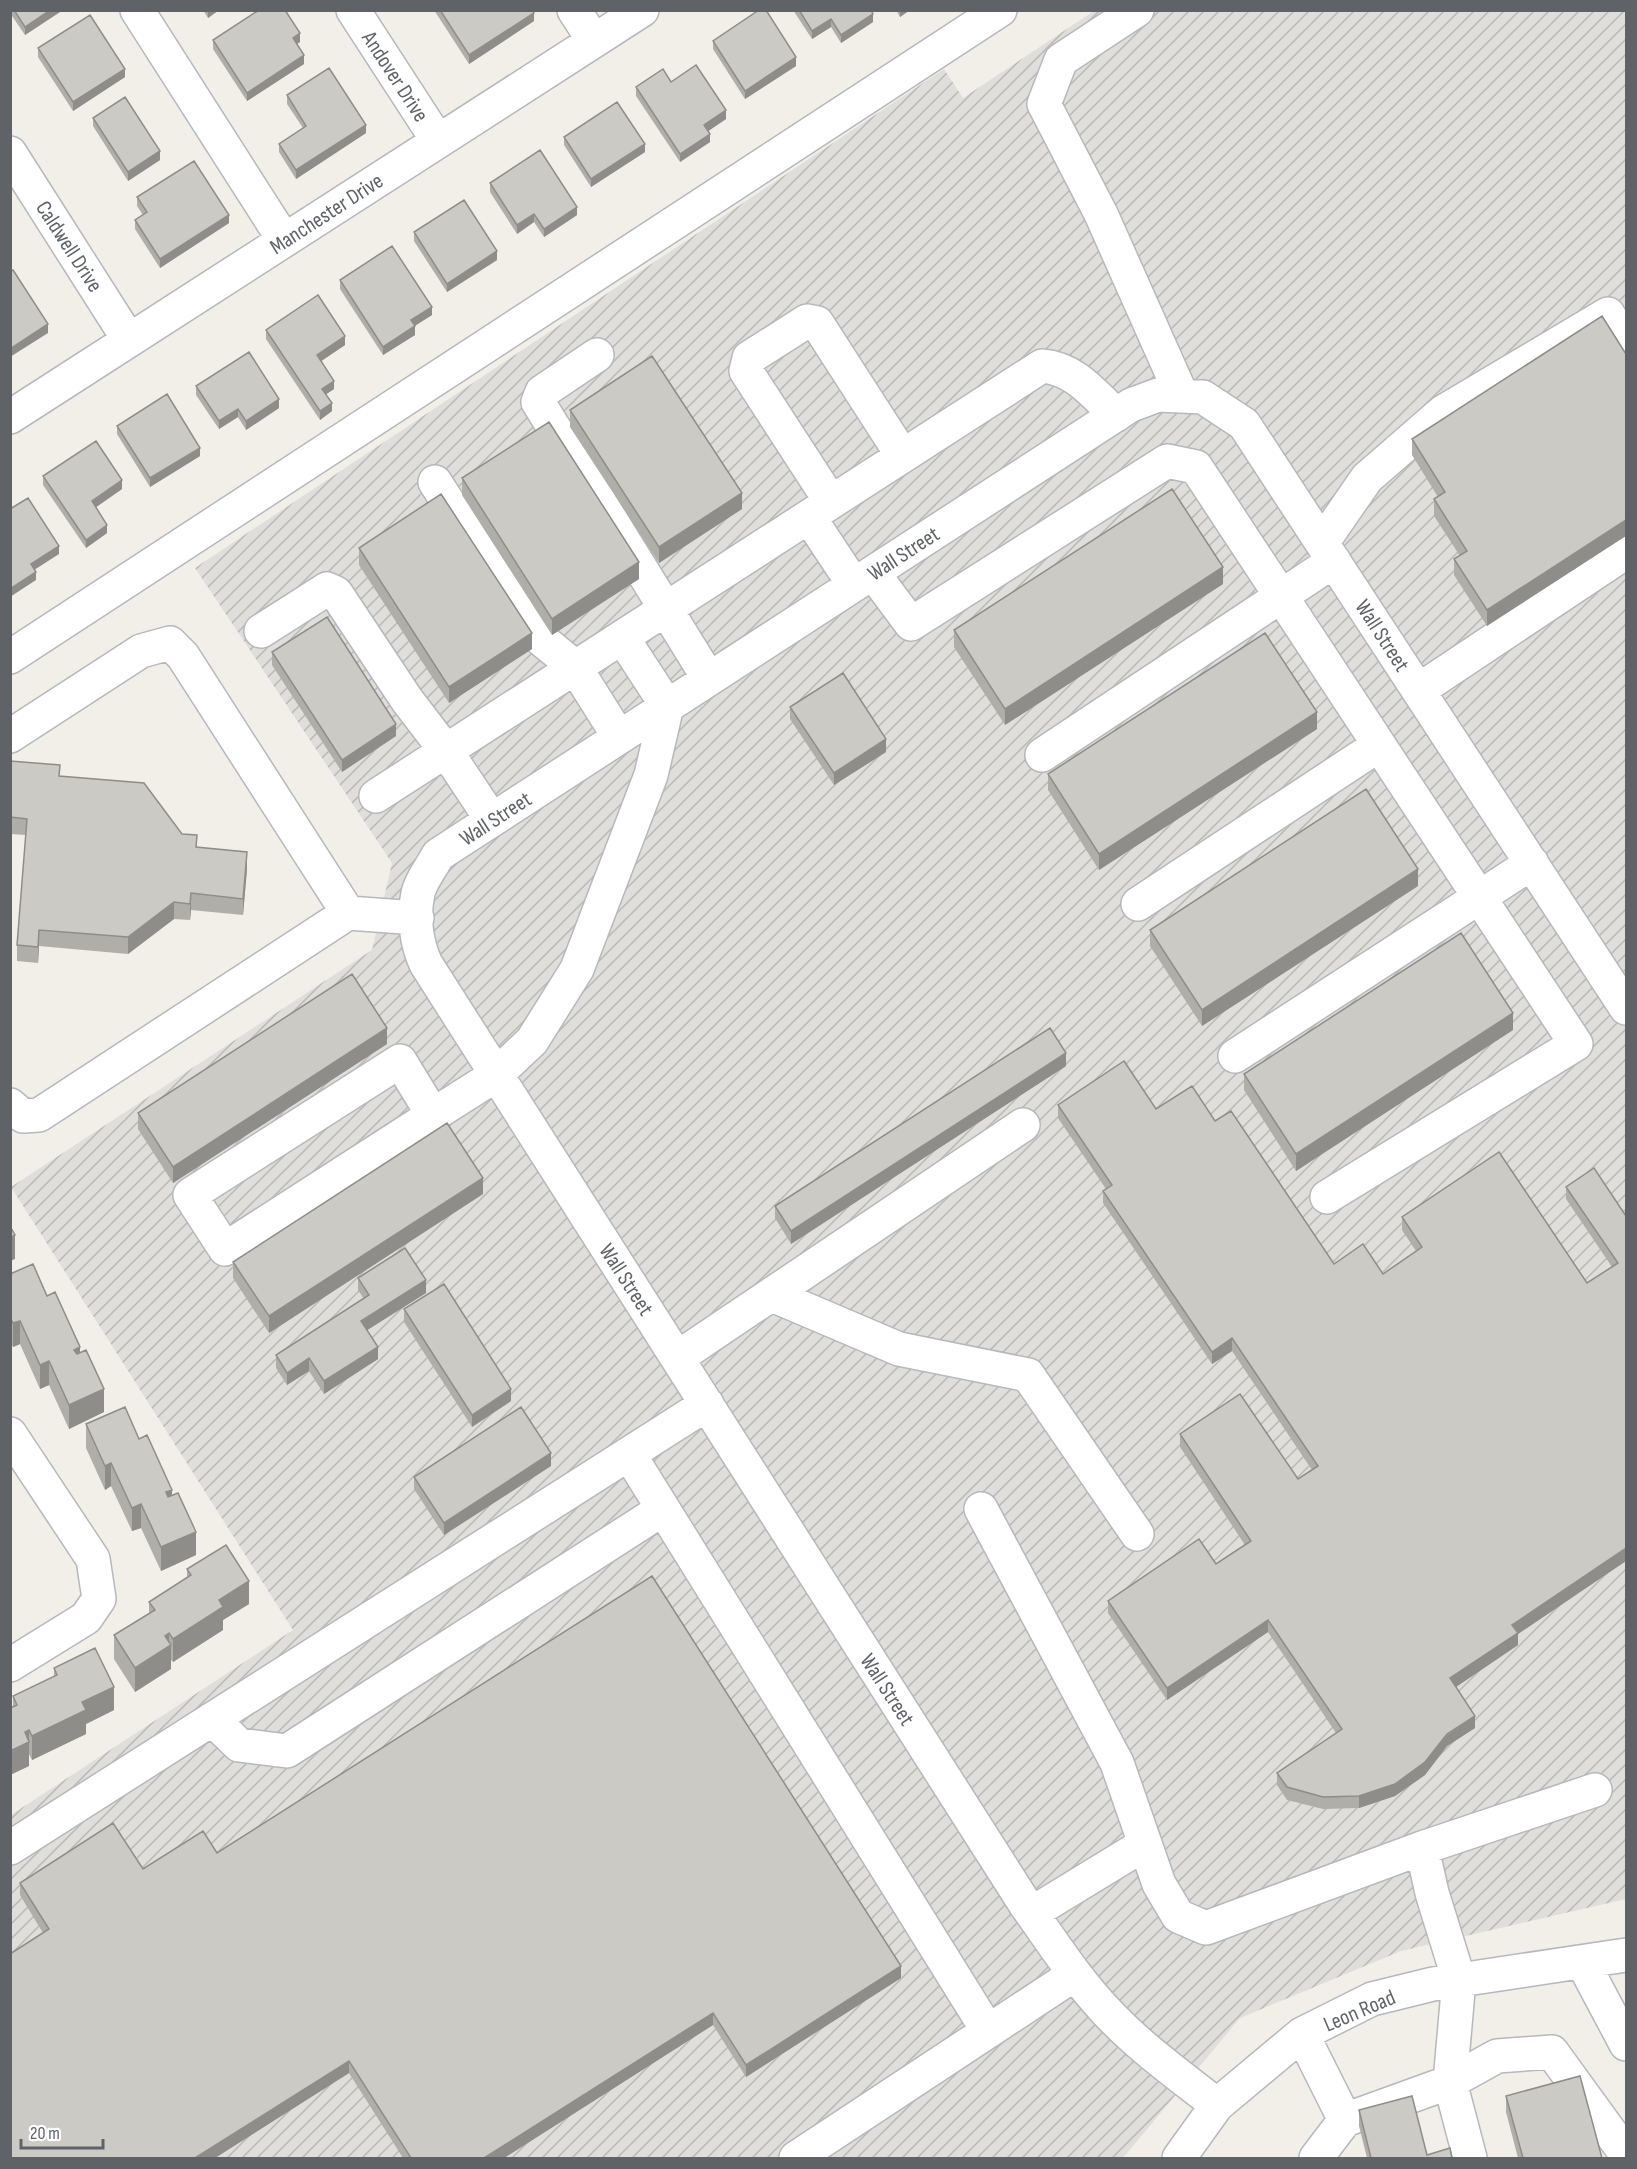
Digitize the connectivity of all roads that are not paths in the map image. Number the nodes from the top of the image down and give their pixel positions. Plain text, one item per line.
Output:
1 (137, 10) edge
2 (353, 10) edge
3 (574, 10) edge
4 (642, 10) edge
5 (1000, 10) edge
6 (1137, 10) edge
7 (594, 41) junction
8 (438, 141) junction
9 (10, 153) edge
10 (284, 240) junction
11 (129, 339) junction
12 (1626, 343) edge
13 (597, 356) dead end
14 (1182, 396) junction
15 (1116, 415) junction
16 (10, 417) edge
17 (902, 455) junction
18 (435, 482) dead end
19 (820, 509) junction
20 (1328, 552) junction
21 (1626, 552) edge
22 (864, 579) junction
23 (1280, 595) junction
24 (666, 609) junction
25 (261, 631) dead end
26 (622, 637) junction
27 (10, 657) edge
28 (575, 668) junction
29 (709, 679) junction
30 (1419, 690) junction
31 (667, 706) junction
32 (10, 736) edge
33 (619, 737) junction
34 (1379, 745) junction
35 (446, 751) junction
36 (1042, 755) dead end
37 (376, 796) dead end
38 (492, 820) junction
39 (1532, 863) junction
40 (1479, 897) junction
41 (1138, 904) dead end
42 (348, 913) junction
43 (417, 918) junction
44 (1626, 1008) edge
45 (1235, 1056) dead end
46 (496, 1075) junction
47 (10, 1105) edge
48 (433, 1115) junction
49 (1023, 1125) dead end
50 (1327, 1197) dead end
51 (772, 1294) junction
52 (677, 1358) junction
53 (707, 1404) junction
54 (10, 1434) edge
55 (629, 1454) junction
56 (663, 1509) junction
57 (981, 1509) dead end
58 (1137, 1534) dead end
59 (10, 1665) edge
60 (212, 1719) junction
61 (1595, 1790) dead end
62 (1144, 1844) junction
63 (10, 1848) edge
64 (1422, 1848) junction
65 (1032, 1913) junction
66 (1626, 1955) edge
67 (1583, 1963) junction
68 (1075, 1974) junction
69 (1459, 1980) junction
70 (988, 2031) junction
71 (1302, 2034) junction
72 (1626, 2044) edge
73 (1450, 2082) junction
74 (1217, 2105) junction
75 (1346, 2120) junction
76 (1626, 2154) edge
77 (796, 2158) edge
78 (1179, 2158) edge
79 (1316, 2158) edge
80 (1470, 2158) edge

1 - 10 street
2 - 8 street, Andover Drive
3 - 7 street
4 - 7 street, Manchester Drive
5 - 27 street
6 - 14 street
7 - 8 street, Manchester Drive
8 - 10 street, Manchester Drive
9 - 11 street, Caldwell Drive
10 - 11 street, Manchester Drive
11 - 16 street, Manchester Drive
12 - 20 street
13 - 24 street
14 - 15 street, Wall Street
14 - 20 street, Wall Street
15 - 17 street
15 - 22 street, Wall Street
17 - 19 street
17 - 19 street
18 - 28 street
19 - 22 street
19 - 24 street
20 - 23 street
20 - 30 street, Wall Street
21 - 30 street
22 - 23 street
22 - 29 street, Wall Street
23 - 34 street
23 - 36 street
24 - 26 street
24 - 29 street
25 - 35 street
26 - 28 street
26 - 31 street
28 - 33 street
28 - 35 street
29 - 31 street, Wall Street
30 - 39 street, Wall Street
31 - 33 street, Wall Street
31 - 46 street
32 - 42 street
33 - 38 street, Wall Street
34 - 40 street
34 - 41 street
35 - 37 street
35 - 38 street
38 - 43 street, Wall Street
39 - 40 street
39 - 44 street, Wall Street
40 - 45 street
40 - 50 street
42 - 43 street
42 - 47 street
43 - 46 street, Wall Street
46 - 48 street
46 - 52 street, Wall Street
48 - 48 street
49 - 51 street
51 - 52 street
51 - 58 street
52 - 53 street, Wall Street
53 - 55 street
53 - 65 street, Wall Street
54 - 59 street
55 - 56 street
55 - 60 street
56 - 60 street
56 - 70 street
57 - 62 street
60 - 63 street
61 - 64 street
62 - 64 street
62 - 65 street
64 - 69 street
65 - 68 street, Wall Street
66 - 67 street, Leon Road
67 - 69 street, Leon Road
67 - 72 street
68 - 70 street
68 - 74 street, Wall Street
69 - 71 street, Leon Road
69 - 73 street
70 - 77 street
71 - 74 street, Leon Road
71 - 75 street
73 - 75 street
73 - 76 street
73 - 80 street
74 - 78 street, Leon Road
75 - 79 street

